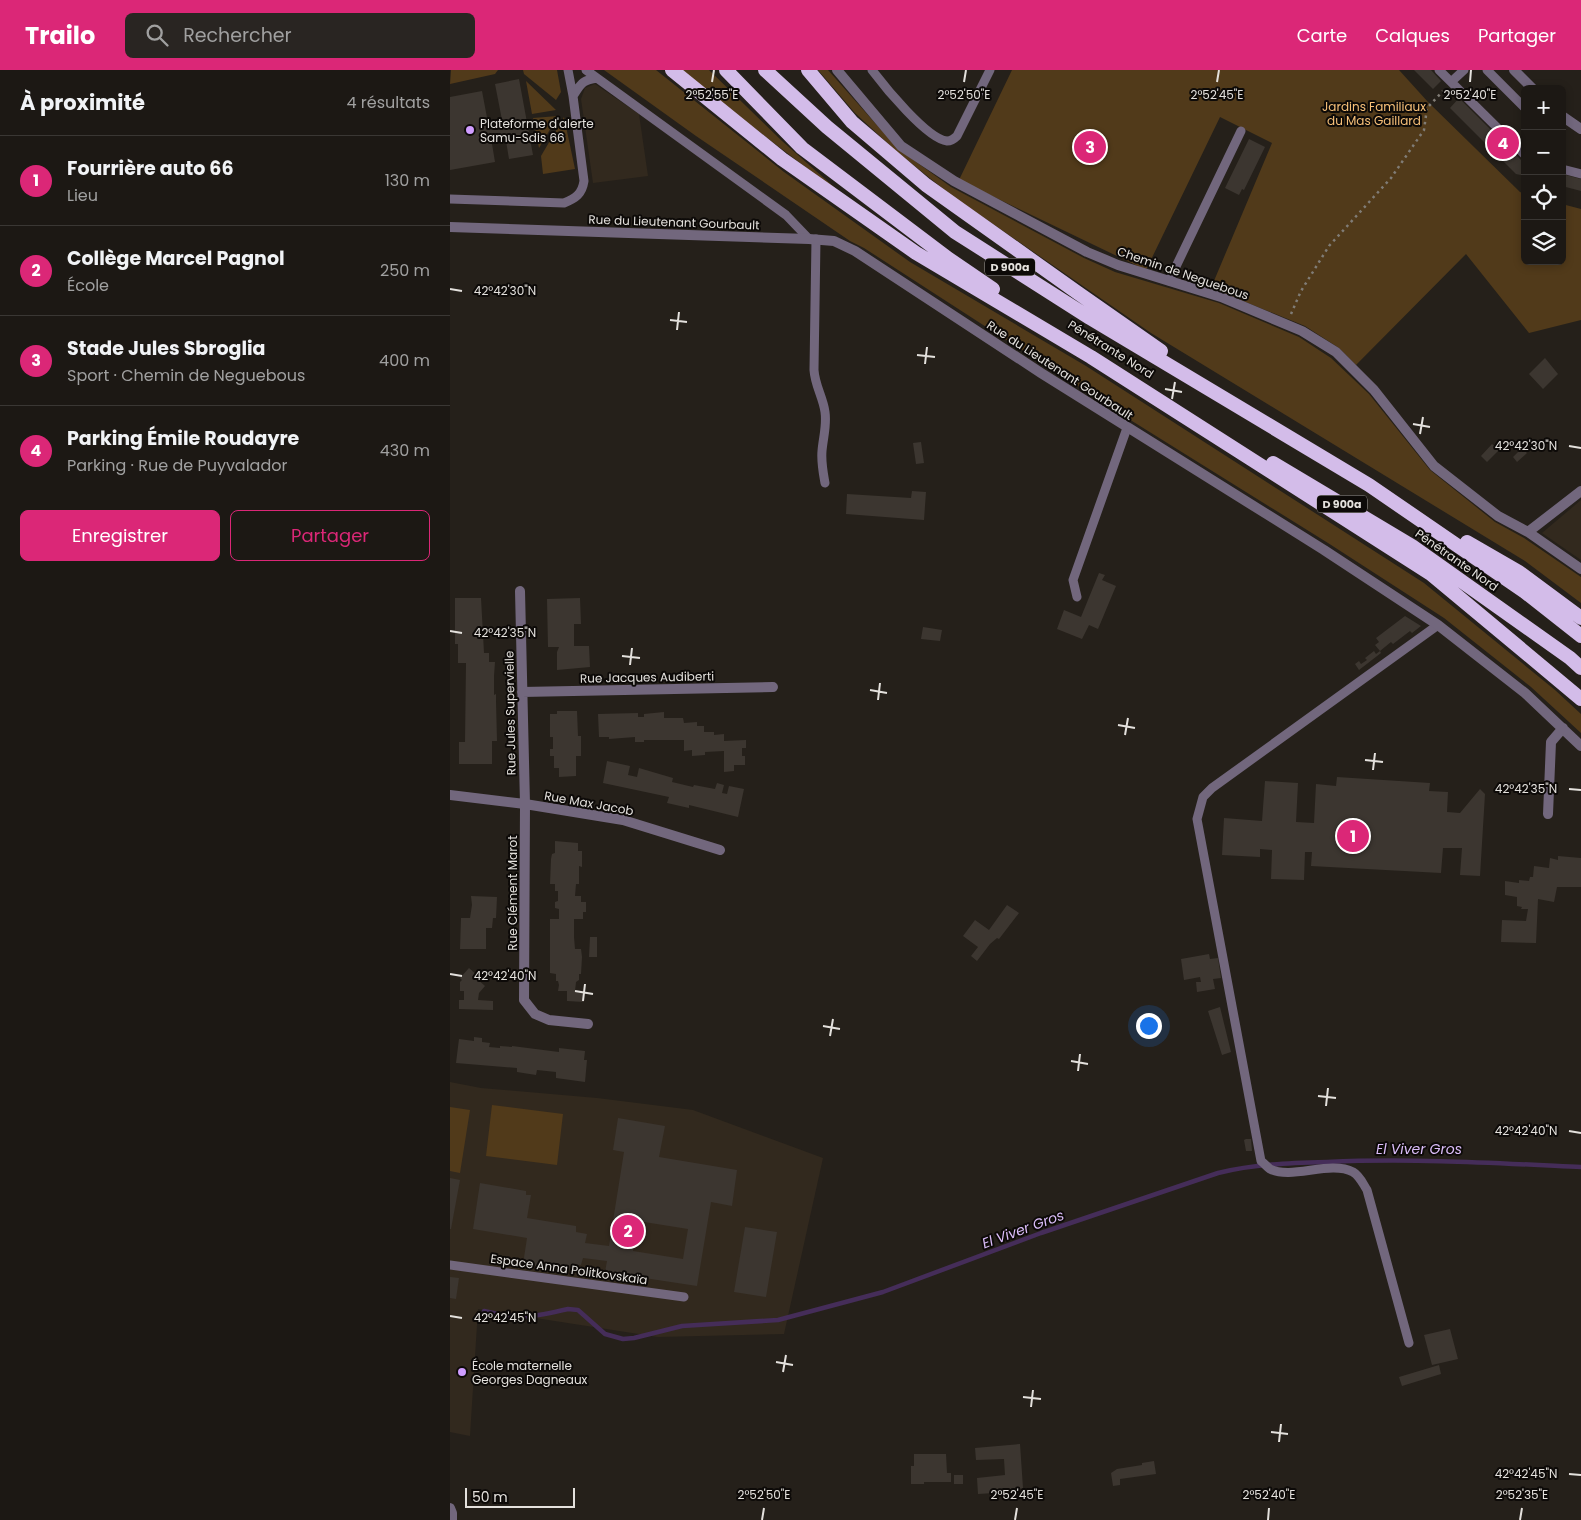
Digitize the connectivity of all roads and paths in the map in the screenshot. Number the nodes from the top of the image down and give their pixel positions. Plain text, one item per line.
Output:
1 (568, 70) edge
2 (586, 70) edge
3 (672, 70) edge
4 (726, 70) edge
5 (765, 70) edge
6 (808, 70) edge
7 (837, 70) edge
8 (872, 70) edge
9 (990, 70) edge
10 (1439, 70) edge
11 (1464, 70) edge
12 (1487, 70) edge
13 (1514, 70) edge
14 (598, 78) junction
15 (1451, 82) junction
16 (1529, 85) edge
17 (573, 96) junction
18 (1521, 104) edge
19 (1566, 119) edge
20 (1581, 129) edge
21 (1241, 131) dead end
22 (1521, 151) edge
23 (1566, 170) edge
24 (1581, 174) edge
25 (450, 199) edge
26 (450, 227) edge
27 (813, 239) junction
28 (1169, 281) junction
29 (1286, 325) junction
30 (1091, 357) junction
31 (1127, 428) junction
32 (1280, 431) junction
33 (826, 483) dead end
34 (1369, 485) junction
35 (1581, 491) edge
36 (1528, 532) junction
37 (1581, 569) edge
38 (520, 591) dead end
39 (1078, 597) dead end
40 (1581, 618) edge
41 (1438, 625) junction
42 (1581, 636) edge
43 (1581, 668) edge
44 (773, 687) dead end
45 (522, 692) junction
46 (1581, 699) edge
47 (1563, 728) junction
48 (1581, 746) edge
49 (450, 795) edge
50 (525, 804) junction
51 (1548, 814) dead end
52 (720, 850) dead end
53 (588, 1024) dead end
54 (450, 1265) edge
55 (684, 1298) dead end
56 (1409, 1343) dead end
57 (450, 1508) edge
58 (452, 1520) edge

1 - 17 lane
2 - 14 lane
3 - 30 highway
4 - 30 highway, Pénétrante Nord / D 900a
5 - 32 highway, Pénétrante Nord / D 900a
6 - 32 highway
7 - 28 street, Chemin de Neguebous
8 - 9 lane
10 - 15 lane
11 - 15 lane
12 - 18 lane
13 - 16 street
14 - 17 lane
14 - 27 lane
15 - 22 lane
15 - 29 path
17 - 25 lane
19 - 20 street
21 - 28 lane
23 - 24 lane
26 - 27 street, Rue du Lieutenant Gourbault
27 - 31 street, Rue du Lieutenant Gourbault
27 - 33 lane
28 - 29 street, Chemin de Neguebous
29 - 36 street, Chemin de Neguebous
30 - 43 highway, Pénétrante Nord / D 900a
30 - 46 highway
31 - 39 lane
31 - 41 street, Rue du Lieutenant Gourbault
32 - 34 highway, Pénétrante Nord / D 900a
34 - 40 highway
34 - 42 highway, Pénétrante Nord / D 900a
35 - 36 street
36 - 37 street, Chemin de Neguebous
38 - 45 street, Rue Jules Supervielle
41 - 47 street, Rue du Lieutenant Gourbault
41 - 56 lane
44 - 45 street, Rue Jacques Audiberti
45 - 50 street, Rue Jules Supervielle
47 - 48 street, Rue du Lieutenant Gourbault
47 - 51 street
49 - 50 street, Rue Max Jacob
50 - 52 street, Rue Max Jacob
50 - 53 street, Rue Clément Marot
54 - 55 lane, Espace Anna Politkovskaïa
57 - 58 street

